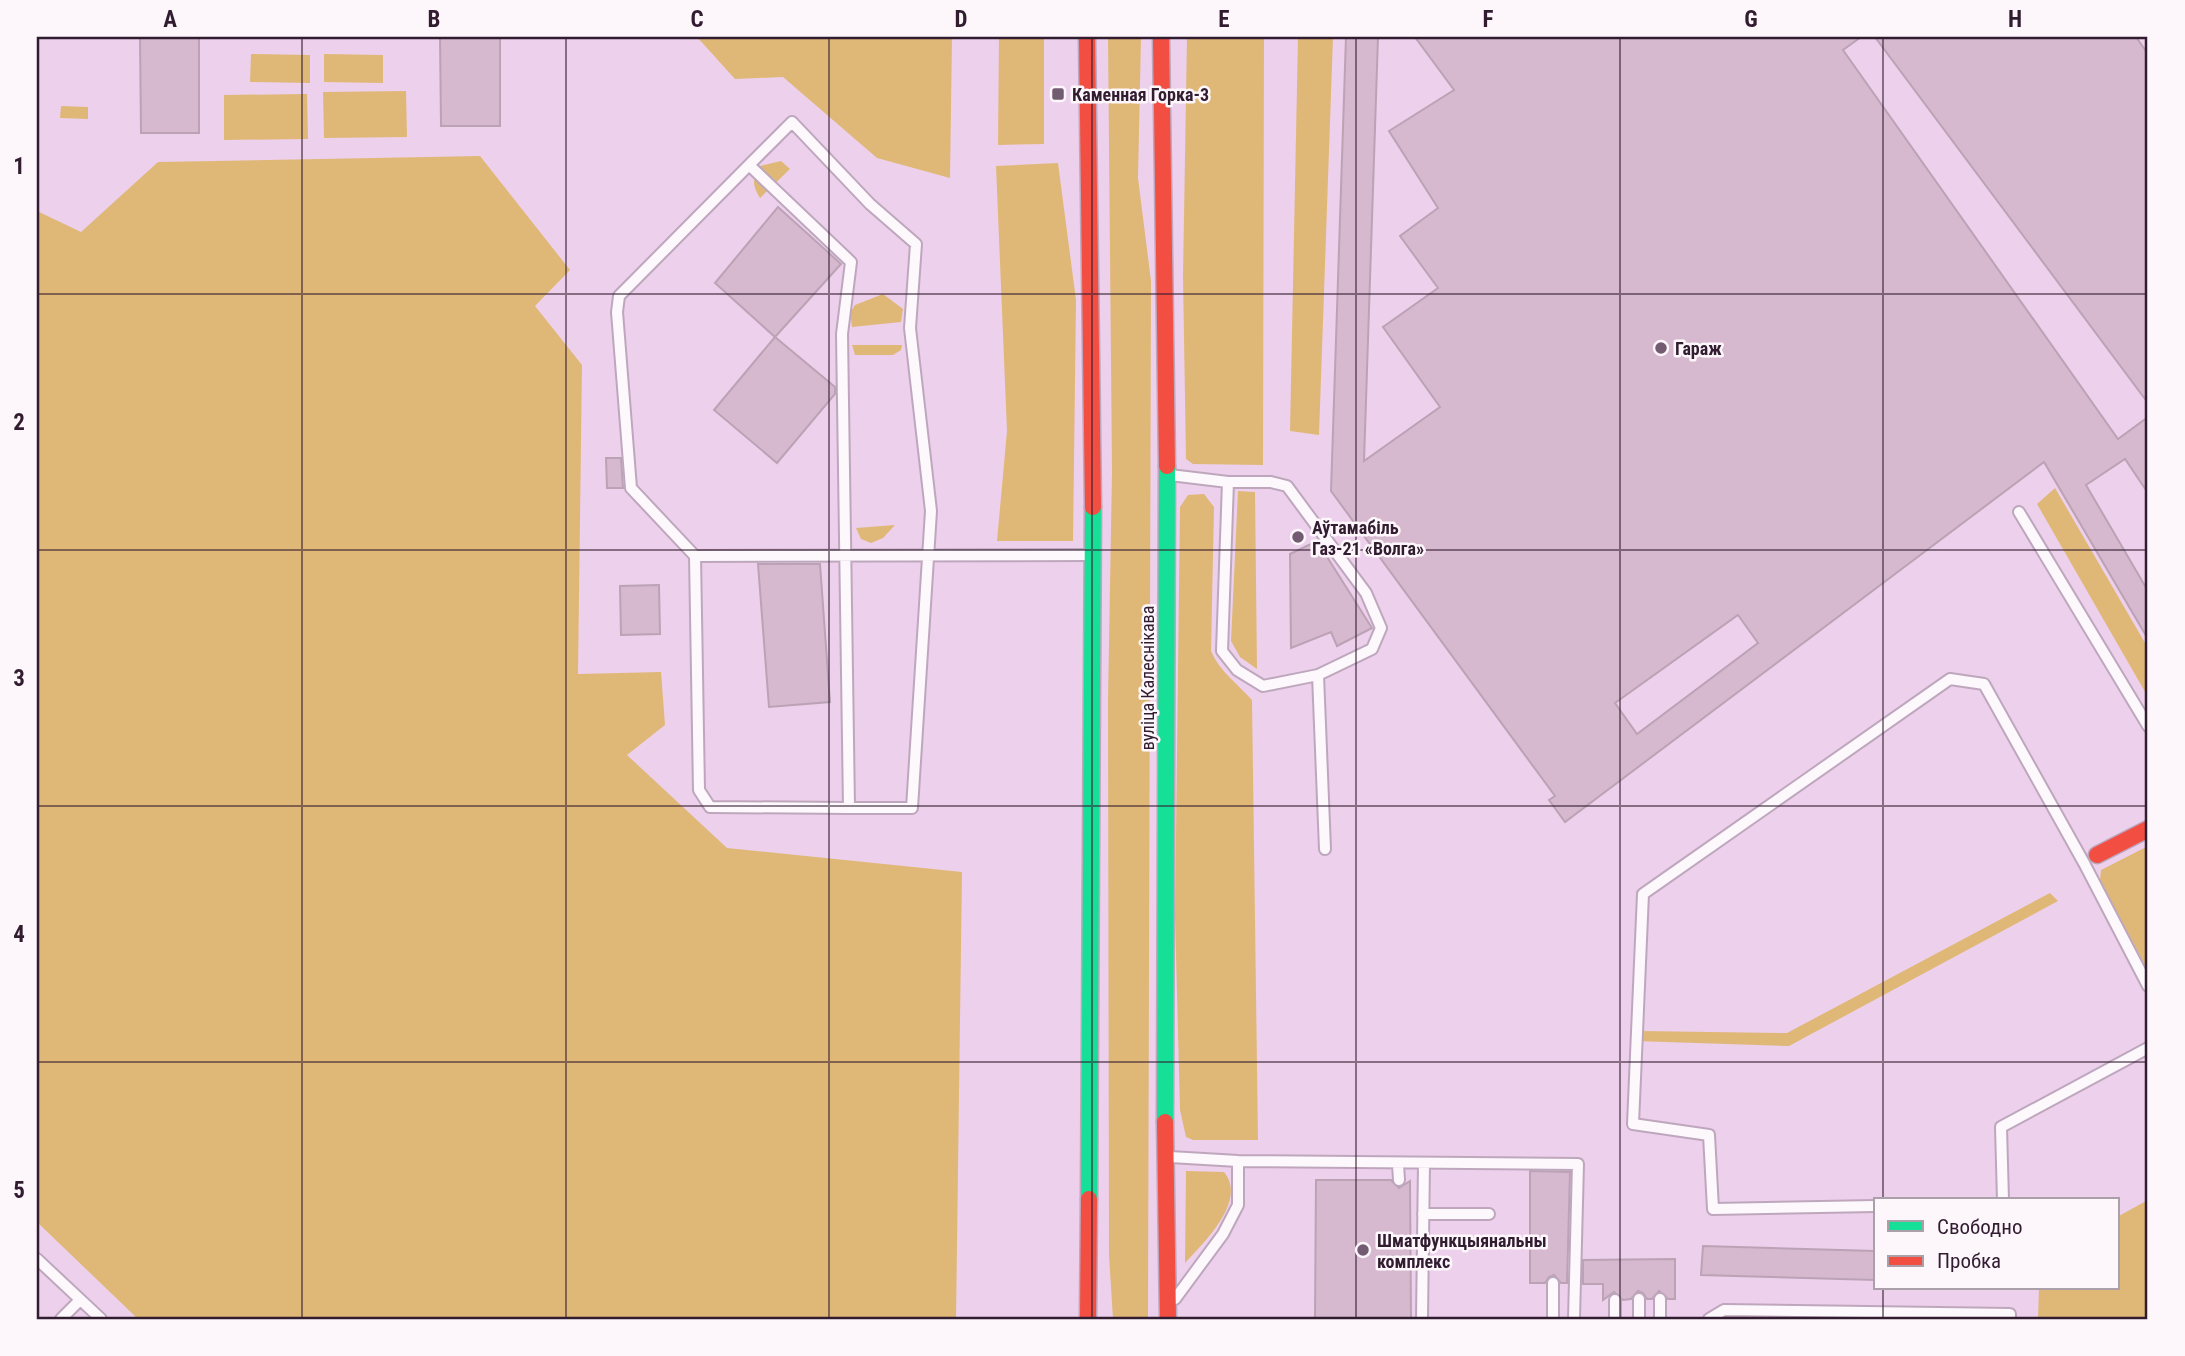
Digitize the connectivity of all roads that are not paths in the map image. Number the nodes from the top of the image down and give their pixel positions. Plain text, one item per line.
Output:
1 (1087, 37) edge
2 (1161, 37) edge
3 (749, 165) junction
4 (1167, 475) junction
5 (1228, 482) junction
6 (2020, 512) dead end
7 (845, 555) junction
8 (928, 555) junction
9 (1094, 555) junction
10 (695, 556) junction
11 (1318, 675) junction
12 (2148, 726) edge
13 (849, 808) junction
14 (2148, 829) edge
15 (1325, 849) dead end
16 (2090, 859) junction
17 (2148, 986) edge
18 (2148, 1048) edge
19 (1166, 1155) junction
20 (1238, 1161) junction
21 (1424, 1163) junction
22 (1398, 1164) junction
23 (1399, 1180) dead end
24 (2003, 1198) edge
25 (1874, 1206) edge
26 (1423, 1214) junction
27 (1489, 1214) dead end
28 (37, 1259) edge
29 (1553, 1283) dead end
30 (1639, 1299) dead end
31 (1660, 1299) dead end
32 (1615, 1300) dead end
33 (79, 1301) junction
34 (1168, 1313) edge
35 (61, 1319) edge
36 (101, 1319) edge
37 (1088, 1319) edge
38 (1422, 1319) edge
39 (1553, 1319) edge
40 (1574, 1319) edge
41 (1615, 1319) edge
42 (1639, 1319) edge
43 (1660, 1319) edge
44 (1709, 1319) edge
45 (2010, 1319) edge

1 - 9 main road
2 - 4 main road, вуліца Калеснікава
3 - 7 lane
3 - 8 lane
3 - 10 lane
4 - 5 lane
4 - 19 main road, вуліца Калеснікава
5 - 11 lane
5 - 11 lane
6 - 12 lane
7 - 8 lane
7 - 10 lane
7 - 13 lane
8 - 9 lane
8 - 13 lane
9 - 37 main road
10 - 13 lane
11 - 15 lane
14 - 16 main road
16 - 17 lane
16 - 25 lane
18 - 24 lane
19 - 20 lane
19 - 34 main road, вуліца Калеснікава
20 - 22 lane
20 - 34 lane
21 - 22 lane
21 - 26 lane
21 - 40 lane
22 - 23 lane
26 - 27 lane
26 - 38 lane
28 - 33 lane
29 - 39 lane
30 - 42 lane
31 - 43 lane
32 - 41 lane
33 - 35 lane
33 - 36 lane
44 - 45 lane

